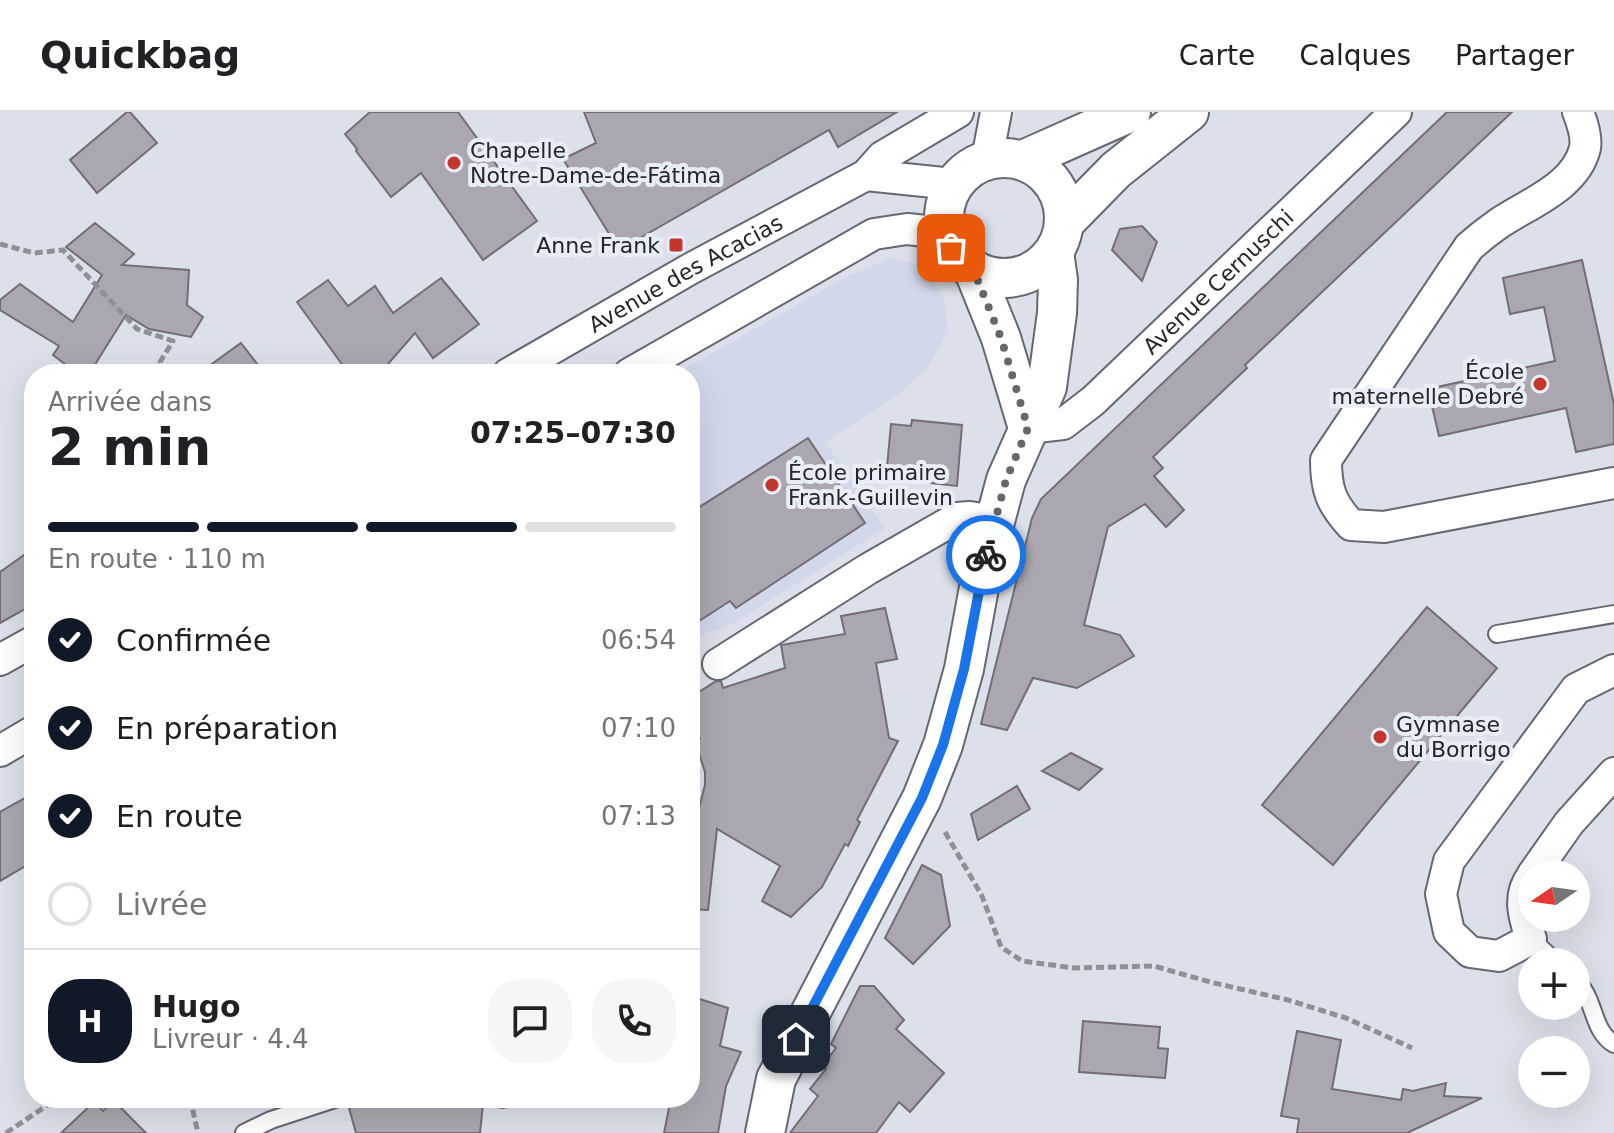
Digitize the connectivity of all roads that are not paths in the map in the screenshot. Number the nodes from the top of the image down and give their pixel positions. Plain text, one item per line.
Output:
1 (958, 112) edge
2 (996, 112) edge
3 (1131, 112) edge
4 (1189, 112) edge
5 (1396, 112) edge
6 (1578, 112) edge
7 (1005, 159) junction
8 (866, 175) junction
9 (953, 184) junction
10 (945, 233) junction
11 (1059, 237) junction
12 (974, 271) junction
13 (525, 364) edge
14 (646, 364) edge
15 (1028, 428) junction
16 (1614, 483) edge
17 (995, 521) junction
18 (1614, 614) edge
19 (1497, 634) dead end
20 (24, 647) edge
21 (0, 660) edge
22 (718, 664) dead end
23 (1614, 670) edge
24 (24, 737) edge
25 (0, 751) edge
26 (1614, 773) edge
27 (1543, 860) edge
28 (1529, 932) edge
29 (1531, 939) junction
30 (1541, 948) edge
31 (1590, 1003) edge
32 (1614, 1044) edge
33 (308, 1108) edge
34 (244, 1133) edge
35 (765, 1133) edge

1 - 8 street, Avenue des Acacias
2 - 7 street
3 - 7 street
4 - 11 street
5 - 15 street, Avenue Cernuschi
6 - 16 street
7 - 9 street
7 - 11 street
8 - 9 street
8 - 13 street, Avenue des Acacias
9 - 10 street
10 - 12 street
10 - 14 street
11 - 12 street
11 - 15 street
12 - 15 street
15 - 17 street
17 - 22 street
17 - 35 street
18 - 19 lane
20 - 21 street
23 - 29 street
24 - 25 street
26 - 27 street
28 - 29 street
29 - 30 lane
31 - 32 lane
33 - 34 lane

